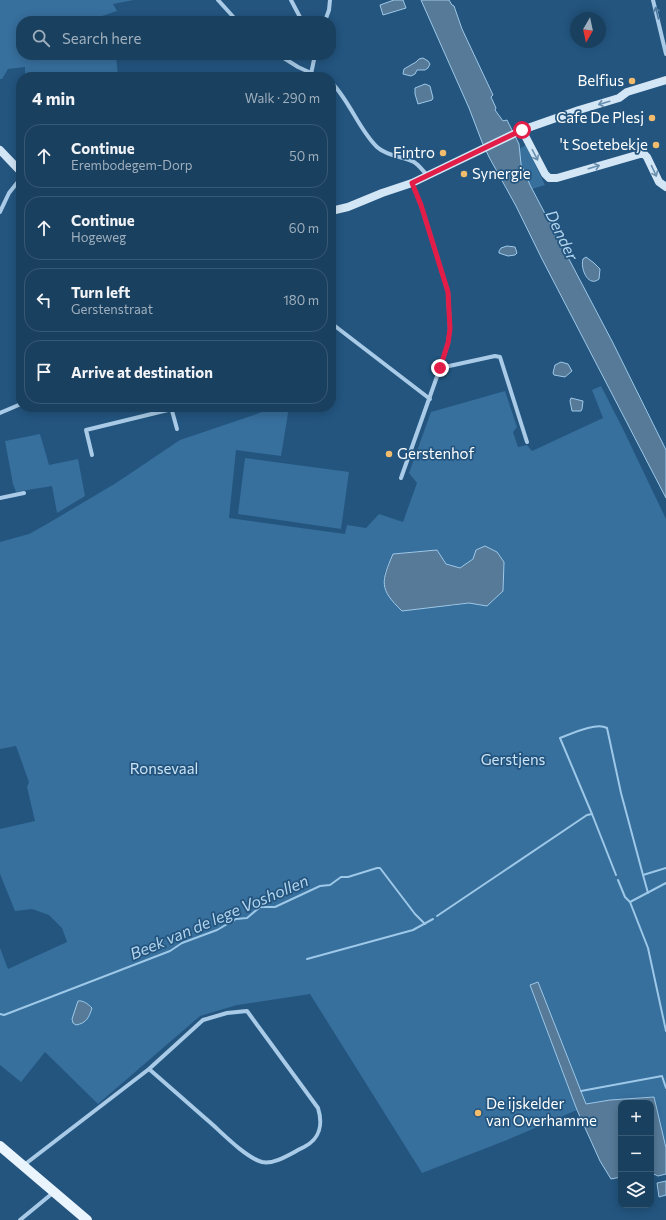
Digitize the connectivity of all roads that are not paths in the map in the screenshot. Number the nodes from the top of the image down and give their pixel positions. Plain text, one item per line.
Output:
1 (218, 0) edge
2 (290, 0) edge
3 (330, 0) edge
4 (653, 0) edge
5 (232, 16) edge
6 (299, 16) edge
7 (327, 16) edge
8 (666, 54) edge
9 (287, 60) edge
10 (314, 60) edge
11 (308, 72) edge
12 (312, 72) edge
13 (666, 80) edge
14 (336, 87) edge
15 (519, 131) junction
16 (0, 150) edge
17 (16, 167) edge
18 (427, 175) junction
19 (412, 183) junction
20 (16, 184) edge
21 (666, 188) edge
22 (336, 211) edge
23 (0, 212) edge
24 (336, 328) edge
25 (440, 368) junction
26 (430, 399) junction
27 (16, 406) edge
28 (156, 412) edge
29 (173, 412) edge
30 (0, 413) edge
31 (177, 429) dead end
32 (527, 442) dead end
33 (92, 455) dead end
34 (401, 478) dead end
35 (24, 493) dead end
36 (0, 498) edge
37 (149, 1069) junction
38 (0, 1146) edge
39 (24, 1166) junction
40 (54, 1192) junction
41 (20, 1220) edge
42 (87, 1220) edge

1 - 5 street
2 - 6 street
3 - 7 street
8 -> 4 street
9 - 11 street
10 - 12 street
13 -> 15 street
14 - 18 street
15 - 18 street
15 -> 21 street
16 - 17 street
18 - 19 street
19 - 22 street
19 - 25 street
20 - 23 street
24 - 26 street
25 - 26 street
25 - 32 street
26 - 34 street
27 - 30 street
28 - 33 street
29 - 31 street
35 - 36 street
37 - 37 street
37 - 39 street
38 - 39 main road
39 - 40 main road
40 - 41 street
40 - 42 main road

